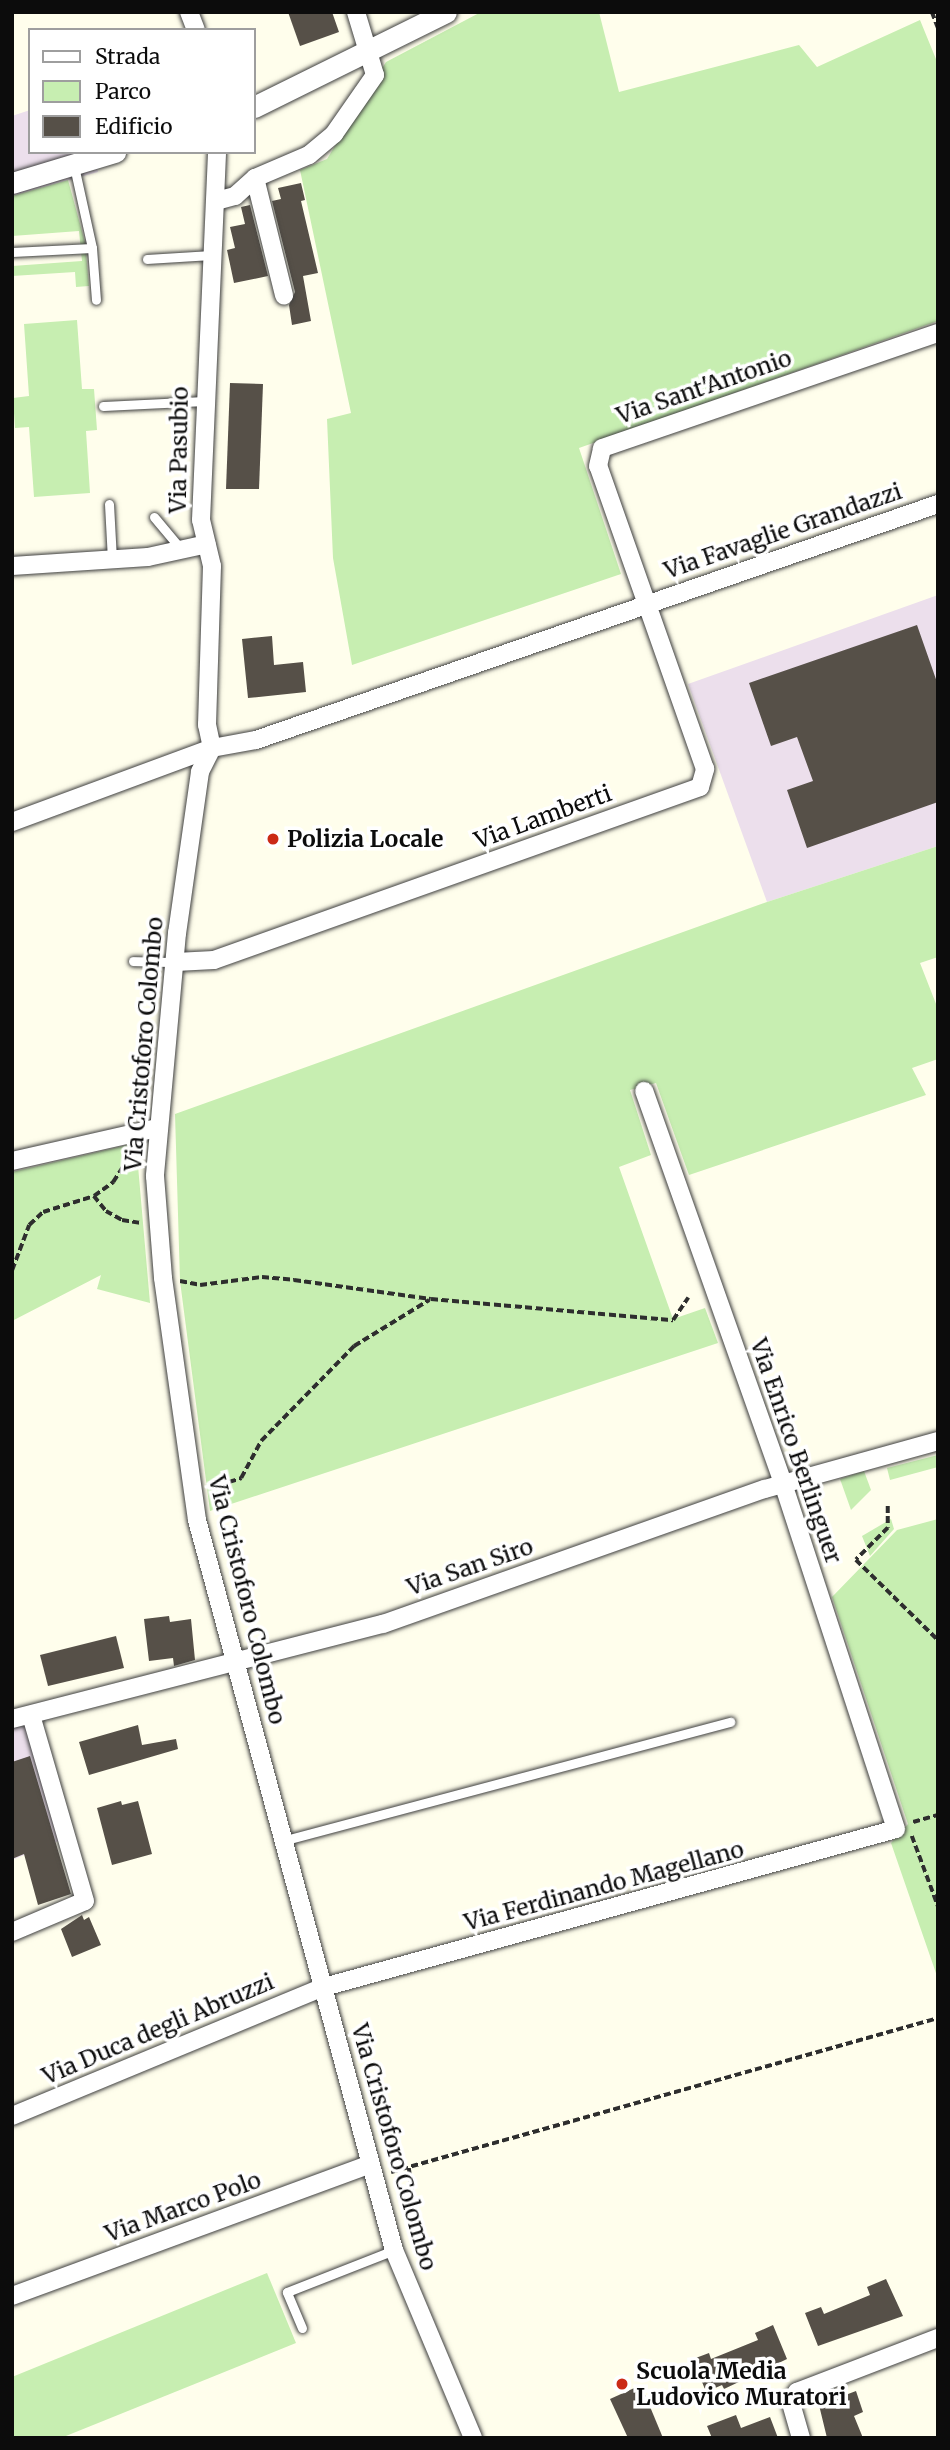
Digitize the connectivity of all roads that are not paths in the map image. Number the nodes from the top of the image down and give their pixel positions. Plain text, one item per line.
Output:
1 (356, 12) edge
2 (446, 12) edge
3 (371, 53) junction
4 (256, 106) edge
5 (108, 154) edge
6 (217, 154) edge
7 (74, 164) junction
8 (255, 178) junction
9 (12, 183) edge
10 (216, 201) junction
11 (92, 248) junction
12 (12, 252) edge
13 (211, 255) junction
14 (147, 259) dead end
15 (284, 295) dead end
16 (96, 300) dead end
17 (938, 333) edge
18 (205, 401) junction
19 (103, 406) dead end
20 (109, 504) dead end
21 (938, 504) edge
22 (154, 517) dead end
23 (207, 544) junction
24 (180, 548) junction
25 (112, 559) junction
26 (12, 566) edge
27 (645, 604) junction
28 (212, 748) junction
29 (12, 822) edge
30 (133, 961) dead end
31 (176, 962) junction
32 (644, 1091) dead end
33 (149, 1130) junction
34 (12, 1161) edge
35 (938, 1441) edge
36 (783, 1483) junction
37 (237, 1662) junction
38 (31, 1714) junction
39 (12, 1719) edge
40 (730, 1722) dead end
41 (896, 1829) joint
42 (281, 1842) junction
43 (12, 1932) edge
44 (324, 1987) junction
45 (12, 2116) edge
46 (372, 2171) junction
47 (394, 2250) junction
48 (12, 2296) edge
49 (302, 2328) dead end
50 (938, 2339) edge
51 (473, 2438) edge
52 (801, 2438) edge

1 - 3 street
2 - 3 street
3 - 4 street
3 - 8 street
5 - 7 street
6 - 10 street, Via Pasubio
7 - 9 street
7 - 11 lane
8 - 10 street
8 - 15 street
10 - 13 street, Via Pasubio
11 - 12 lane
11 - 16 lane
13 - 14 lane
13 - 18 street, Via Pasubio
17 - 27 street, Via Sant'Antonio
18 - 19 lane
18 - 23 street, Via Pasubio
20 - 25 lane
21 - 27 street, Via Favaglie Grandazzi
22 - 24 lane
23 - 24 street
23 - 28 street, Via Pasubio
24 - 25 street
25 - 26 street
27 - 28 street, Via Favaglie Grandazzi
27 - 31 street, Via Lamberti
28 - 29 street, Via Favaglie Grandazzi
28 - 31 street, Via Cristoforo Colombo
30 - 31 lane
31 - 33 street, Via Cristoforo Colombo
32 - 36 street, Via Enrico Berlinguer
33 - 34 street
33 - 37 street, Via Cristoforo Colombo
35 - 36 street, Via San Siro
36 - 37 street, Via San Siro
36 - 41 street, Via Enrico Berlinguer
37 - 38 street, Via San Siro
37 - 42 street, Via Cristoforo Colombo
38 - 39 street, Via San Siro
38 - 43 street
40 - 42 lane
41 - 44 street, Via Ferdinando Magellano
42 - 44 street, Via Cristoforo Colombo
44 - 45 street, Via Duca degli Abruzzi
44 - 46 street, Via Cristoforo Colombo
46 - 47 street, Via Cristoforo Colombo
46 - 48 street, Via Marco Polo
47 - 49 lane
47 - 51 street, Via Cristoforo Colombo
50 - 52 street

